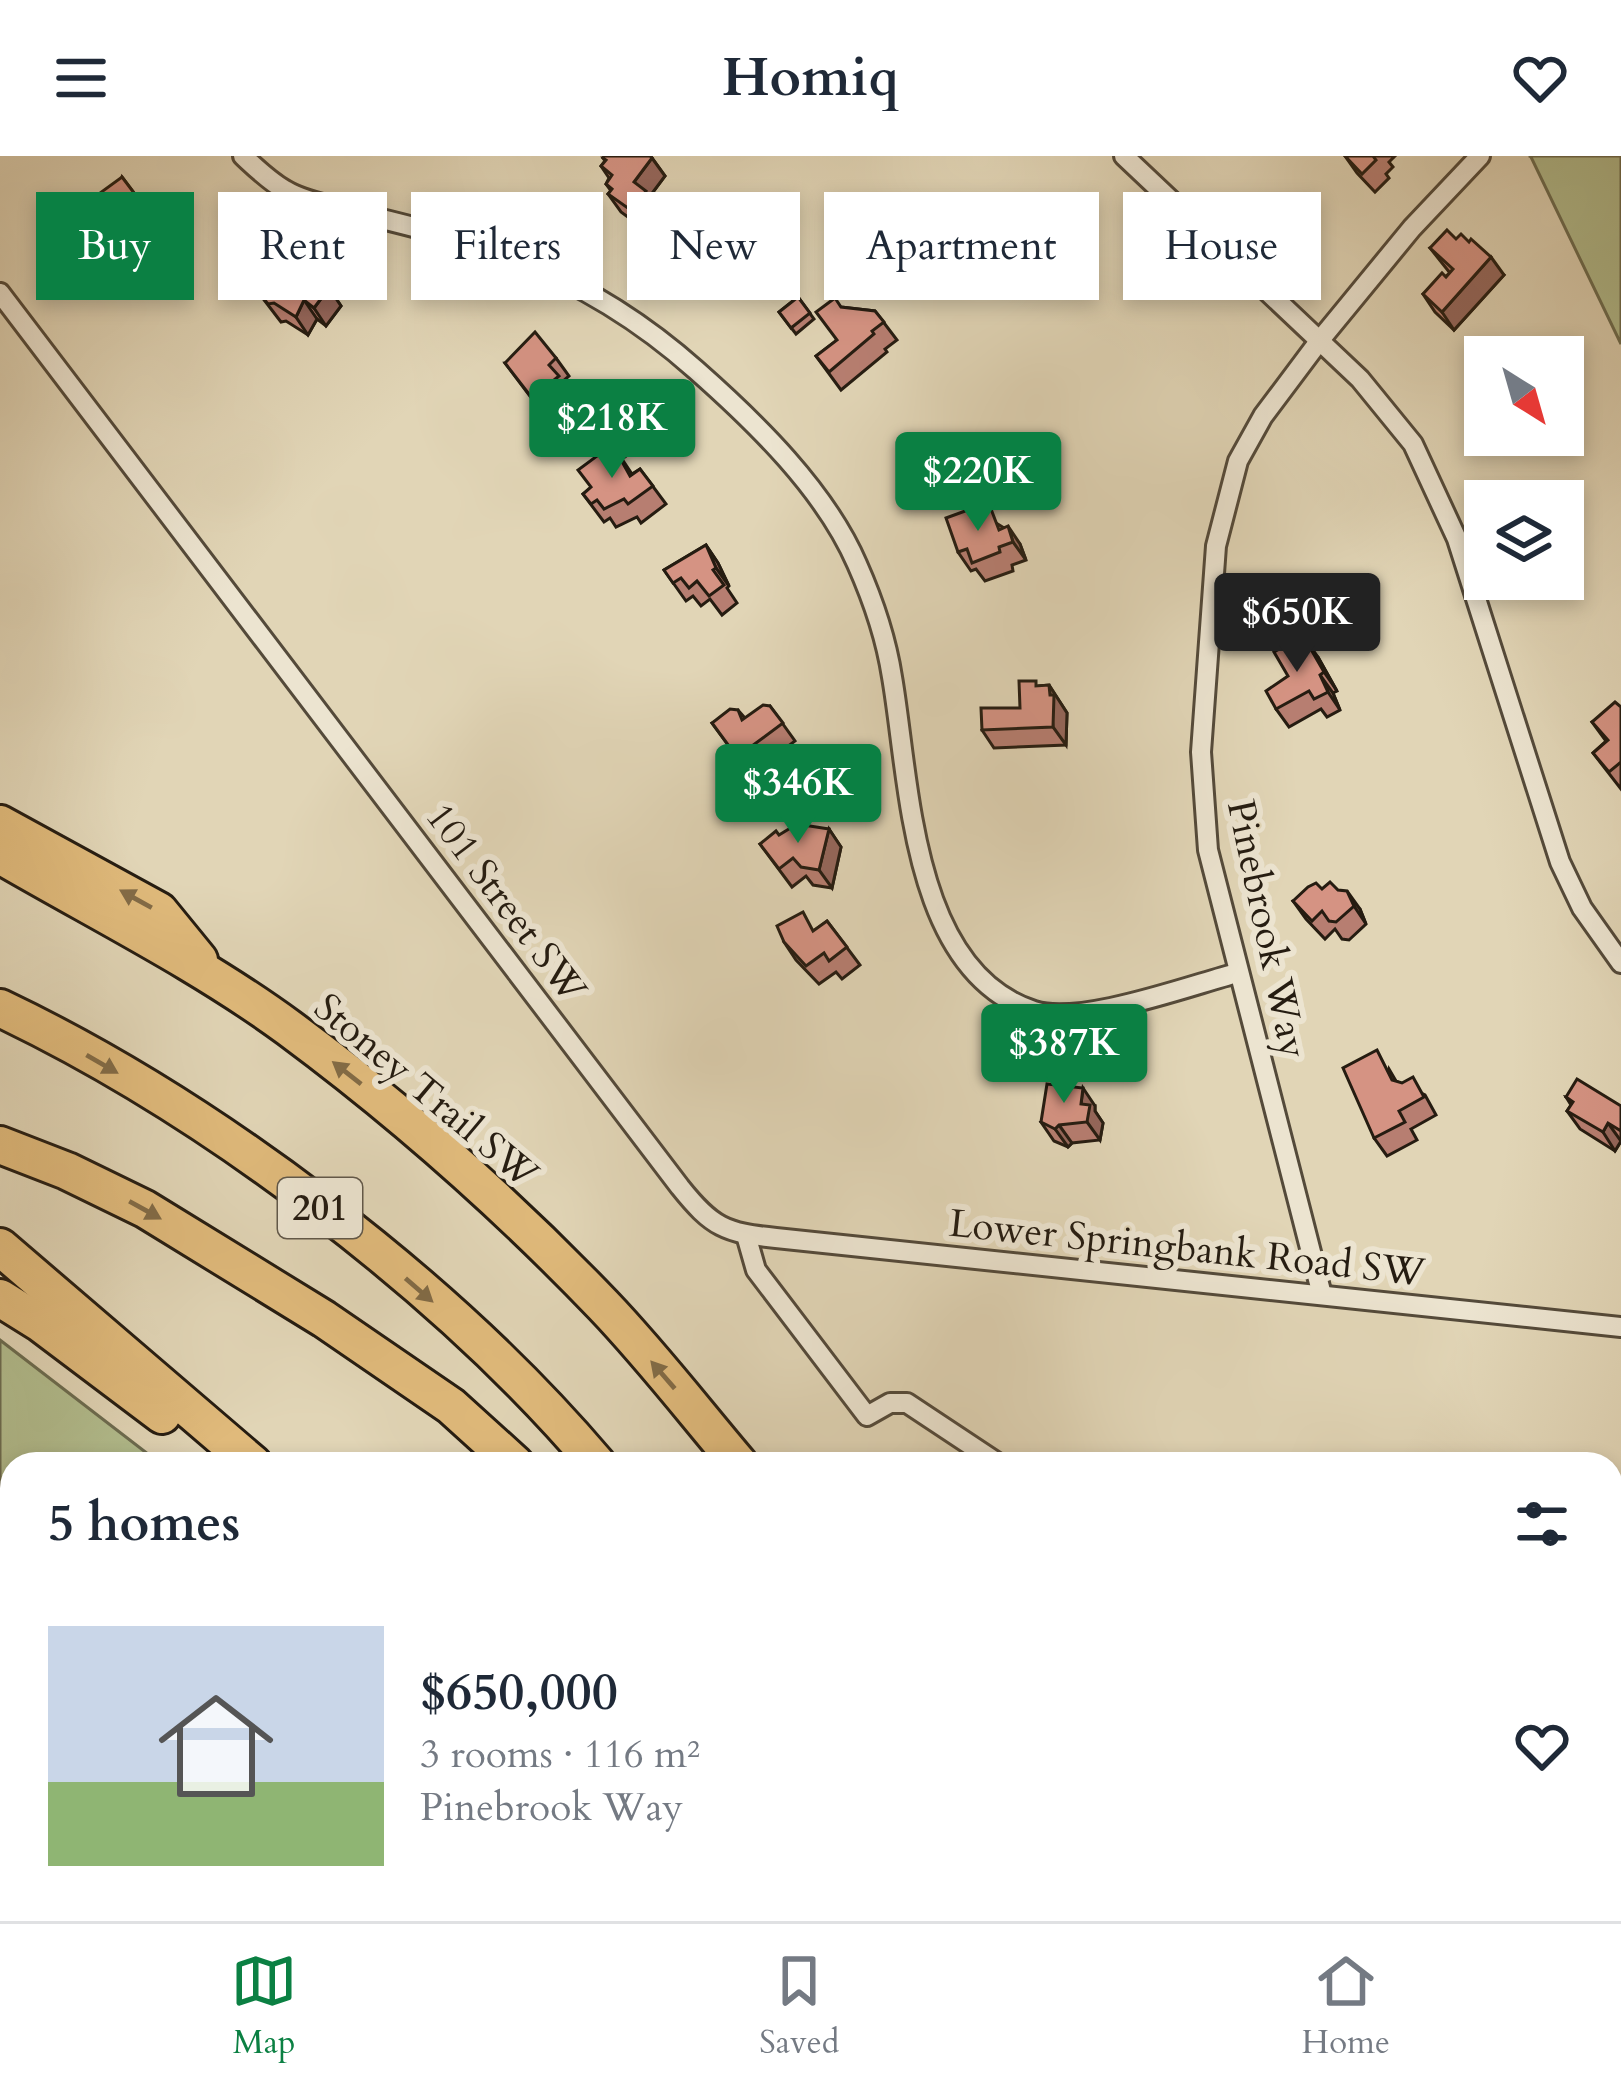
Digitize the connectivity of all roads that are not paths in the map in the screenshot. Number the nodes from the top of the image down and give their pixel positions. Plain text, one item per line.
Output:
1 (242, 156) edge
2 (1124, 156) edge
3 (1480, 156) edge
4 (0, 293) edge
5 (1320, 340) junction
6 (0, 824) edge
7 (0, 855) edge
8 (1621, 963) edge
9 (1237, 973) junction
10 (217, 981) junction
11 (0, 1008) edge
12 (0, 1145) edge
13 (746, 1234) junction
14 (0, 1246) edge
15 (1322, 1295) junction
16 (0, 1298) edge
17 (1621, 1328) edge
18 (211, 1452) edge
19 (240, 1452) edge
20 (502, 1452) edge
21 (585, 1452) edge
22 (729, 1452) edge
23 (981, 1452) edge

1 - 9 street
2 - 5 street
3 - 5 street, Pinebrook Way
4 - 13 street, 101 Street SW
5 - 8 street
5 - 9 street, Pinebrook Way
10 -> 6 highway
7 - 10 highway, Stoney Trail SW
9 - 15 street, Pinebrook Way
22 -> 10 highway, Stoney Trail SW
11 -> 21 highway, 201
12 -> 20 highway
13 - 15 street, Lower Springbank Road SW
13 - 23 street
14 - 19 highway
15 - 17 street, Lower Springbank Road SW
16 - 18 highway

